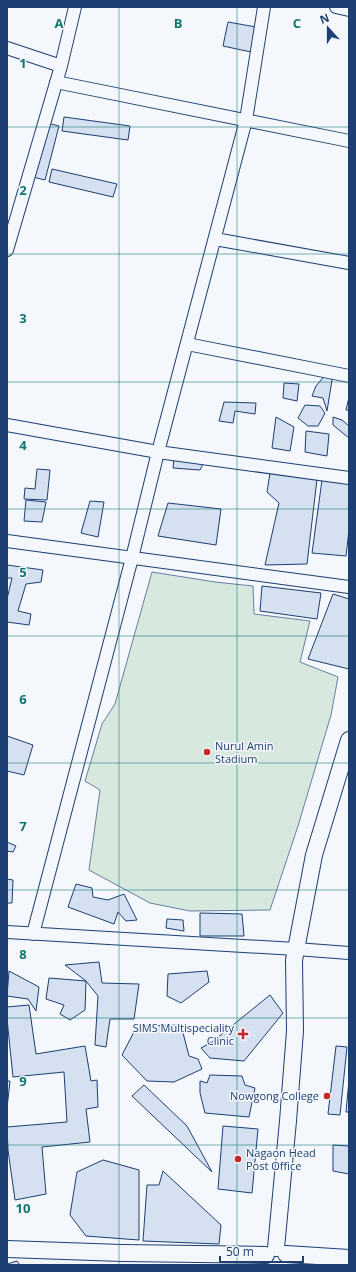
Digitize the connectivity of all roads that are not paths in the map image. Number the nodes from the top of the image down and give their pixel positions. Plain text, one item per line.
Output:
1 (75, 7) edge
2 (264, 7) edge
3 (336, 7) edge
4 (349, 10) edge
5 (7, 48) edge
6 (61, 66) junction
7 (56, 82) junction
8 (246, 120) junction
9 (349, 141) edge
10 (215, 239) junction
11 (7, 250) edge
12 (349, 263) edge
13 (187, 344) junction
14 (349, 376) edge
15 (7, 425) edge
16 (158, 452) junction
17 (349, 478) edge
18 (7, 541) edge
19 (132, 558) junction
20 (349, 587) edge
21 (349, 740) edge
22 (7, 932) edge
23 (33, 934) junction
24 (296, 948) junction
25 (349, 953) edge
26 (7, 1249) edge
27 (276, 1257) edge
28 (349, 1258) edge

1 - 6 street
2 - 8 street
3 - 4 street
5 - 6 street
6 - 7 street
7 - 8 street
7 - 11 street
8 - 9 street
8 - 10 street
10 - 12 street
10 - 13 street
13 - 14 street
13 - 16 street
15 - 16 street
16 - 17 street
16 - 19 street
18 - 19 street
19 - 20 street
19 - 23 street
21 - 24 main road
22 - 23 street
23 - 24 street
24 - 25 street
24 - 27 main road
26 - 27 main road
27 - 28 main road

